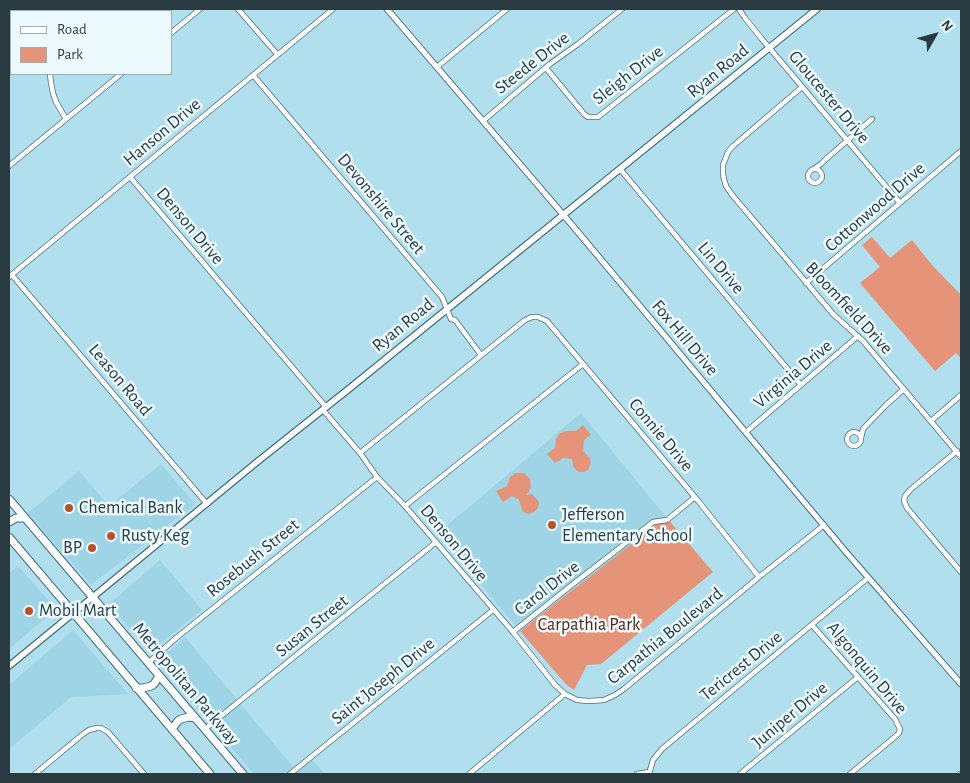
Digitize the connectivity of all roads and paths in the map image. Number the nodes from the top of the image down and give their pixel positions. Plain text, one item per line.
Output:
1 (200, 9) edge
2 (238, 9) edge
3 (333, 9) edge
4 (386, 9) edge
5 (507, 9) edge
6 (622, 9) edge
7 (734, 9) edge
8 (739, 9) edge
9 (817, 9) edge
10 (172, 32) edge
11 (770, 48) junction
12 (278, 54) junction
13 (437, 67) junction
14 (546, 68) junction
15 (50, 75) edge
16 (120, 75) edge
17 (253, 75) junction
18 (802, 87) junction
19 (66, 118) junction
20 (872, 119) dead end
21 (483, 121) junction
22 (848, 140) junction
23 (961, 151) edge
24 (821, 164) junction
25 (9, 166) edge
26 (620, 170) junction
27 (812, 170) junction
28 (822, 176) junction
29 (130, 177) junction
30 (900, 203) junction
31 (564, 215) junction
32 (10, 276) edge
33 (806, 283) junction
34 (448, 309) junction
35 (858, 336) junction
36 (481, 355) junction
37 (583, 364) junction
38 (801, 385) junction
39 (904, 389) junction
40 (961, 394) edge
41 (324, 408) junction
42 (931, 421) junction
43 (863, 429) junction
44 (746, 432) junction
45 (855, 432) junction
46 (861, 438) junction
47 (957, 451) junction
48 (360, 453) junction
49 (961, 457) edge
50 (377, 477) junction
51 (695, 497) junction
52 (9, 499) edge
53 (207, 504) junction
54 (405, 506) junction
55 (25, 518) junction
56 (9, 522) edge
57 (824, 525) junction
58 (9, 537) edge
59 (435, 543) junction
60 (961, 572) edge
61 (759, 577) junction
62 (868, 578) junction
63 (93, 597) junction
64 (493, 610) junction
65 (73, 613) junction
66 (812, 625) junction
67 (513, 632) junction
68 (148, 663) junction
69 (9, 666) edge
70 (159, 676) junction
71 (858, 677) junction
72 (961, 683) edge
73 (136, 688) junction
74 (565, 694) junction
75 (195, 718) junction
76 (172, 729) junction
77 (205, 729) junction
78 (649, 773) edge
79 (36, 774) edge
80 (144, 774) edge
81 (210, 774) edge
82 (243, 774) edge
83 (290, 774) edge
84 (469, 774) edge
85 (637, 774) edge
86 (740, 774) edge
87 (850, 774) edge

1 - 10 street
2 - 12 street
3 - 12 street, Hanson Drive
4 - 13 street, Fox Hill Drive
5 - 13 street
6 - 14 street, Steede Drive
7 - 14 street, Sleigh Drive
8 - 11 street, Gloucester Drive
9 - 11 main road, Ryan Road
11 - 18 street, Gloucester Drive
11 - 26 main road, Ryan Road
12 - 17 street, Hanson Drive
13 - 21 street, Fox Hill Drive
14 - 21 street, Steede Drive
15 - 19 street
16 - 19 street
17 - 29 street, Hanson Drive
17 - 34 street, Devonshire Street
18 - 22 street, Gloucester Drive
18 - 33 street, Bloomfield Drive
19 - 25 street
20 - 22 street
21 - 31 street, Fox Hill Drive
22 - 24 street
22 - 30 street, Gloucester Drive
23 - 30 street, Cottonwood Drive
24 - 27 street
24 - 28 street
26 - 31 main road, Ryan Road
26 - 38 street, Lin Drive
27 - 28 street
27 - 28 street
29 - 32 street, Hanson Drive
29 - 41 street, Denson Drive
30 - 33 street, Cottonwood Drive
31 - 34 main road, Ryan Road
31 - 44 street, Fox Hill Drive
32 - 53 street, Leason Road
33 - 35 street, Bloomfield Drive
34 - 36 street, Devonshire Street
34 - 41 main road, Ryan Road
35 - 38 street, Virginia Drive
35 - 39 street, Bloomfield Drive
36 - 37 street, Connie Drive
36 - 48 street
37 - 51 street, Connie Drive
37 - 54 street
38 - 44 street, Virginia Drive
39 - 42 street, Bloomfield Drive
39 - 43 street
40 - 42 street
41 - 48 street, Denson Drive
41 - 53 main road, Ryan Road
42 - 47 street, Bloomfield Drive
43 - 45 street
43 - 46 street
44 - 57 street, Fox Hill Drive
45 - 46 street
45 - 46 street
47 - 49 street, Bloomfield Drive
47 - 60 street
48 - 50 street, Denson Drive
50 - 54 street, Denson Drive
50 - 68 street, Rosebush Street
51 - 61 street, Connie Drive
51 - 67 street, Carol Drive
52 - 55 main road, Metropolitan Parkway
53 - 63 main road, Ryan Road
54 - 59 street, Denson Drive
55 - 56 main road
55 - 63 main road, Metropolitan Parkway
57 - 61 street, Carpathia Boulevard
57 - 62 street, Fox Hill Drive
58 - 65 main road
59 - 64 street, Denson Drive
59 - 77 street, Susan Street
61 - 74 street, Carpathia Boulevard
62 - 66 street, Tericrest Drive
62 - 72 street, Fox Hill Drive
63 - 65 main road, Ryan Road
63 - 68 main road, Metropolitan Parkway
64 - 67 street, Denson Drive
64 - 83 street, Saint Joseph Drive
65 - 69 main road, Ryan Road
65 - 73 main road
66 - 71 street, Algonquin Drive
66 - 78 street, Tericrest Drive
67 - 74 street, Denson Drive
68 - 70 main road, Metropolitan Parkway
70 - 73 main road
70 - 75 main road, Metropolitan Parkway
71 - 86 street, Juniper Drive
71 - 87 street, Algonquin Drive
73 - 76 main road
74 - 84 street
75 - 76 main road
75 - 77 main road, Metropolitan Parkway
76 - 81 main road
77 - 82 main road, Metropolitan Parkway
78 - 85 street, Tericrest Drive
79 - 80 street

